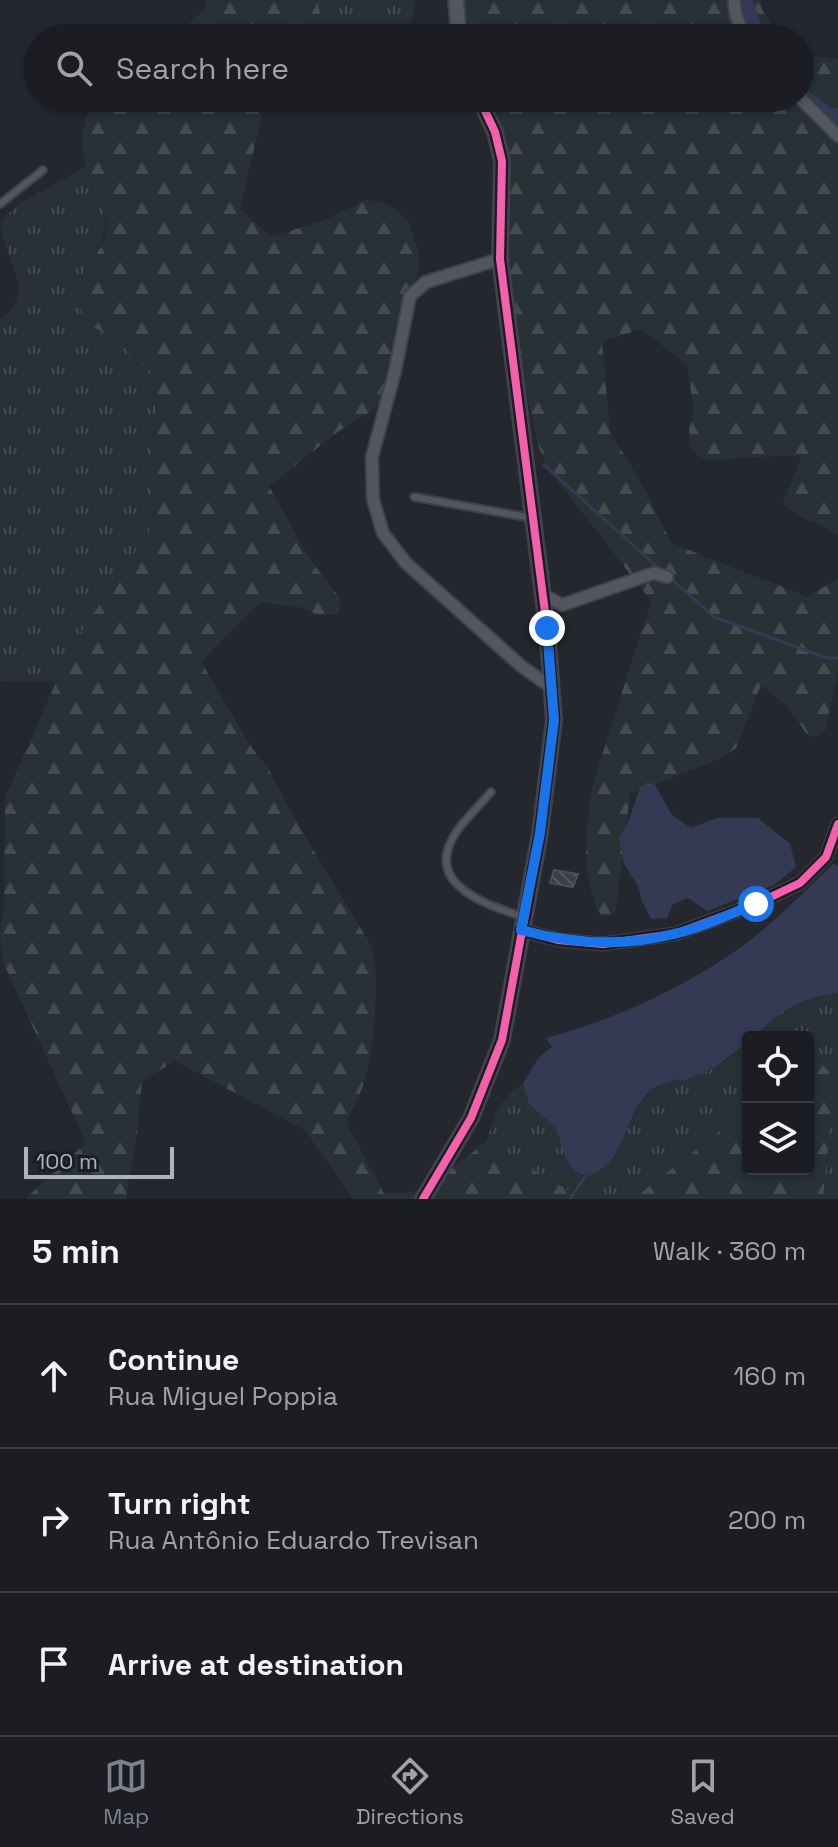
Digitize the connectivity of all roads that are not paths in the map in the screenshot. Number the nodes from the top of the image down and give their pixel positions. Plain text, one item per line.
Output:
1 (456, 0) edge
2 (734, 0) edge
3 (458, 24) edge
4 (740, 24) edge
5 (486, 112) edge
6 (814, 112) edge
7 (838, 136) edge
8 (43, 170) dead end
9 (0, 204) edge
10 (500, 259) junction
11 (414, 497) dead end
12 (532, 518) junction
13 (667, 577) dead end
14 (542, 594) junction
15 (552, 688) junction
16 (491, 792) dead end
17 (838, 824) edge
18 (522, 924) junction
19 (423, 1199) edge

1 - 3 street
2 - 4 street
5 - 10 street
6 - 7 street
8 - 9 lane
10 - 12 street
10 - 15 street
11 - 12 lane
12 - 14 street
13 - 14 street
14 - 15 street
15 - 18 street
16 - 18 lane
17 - 18 street
18 - 19 street

